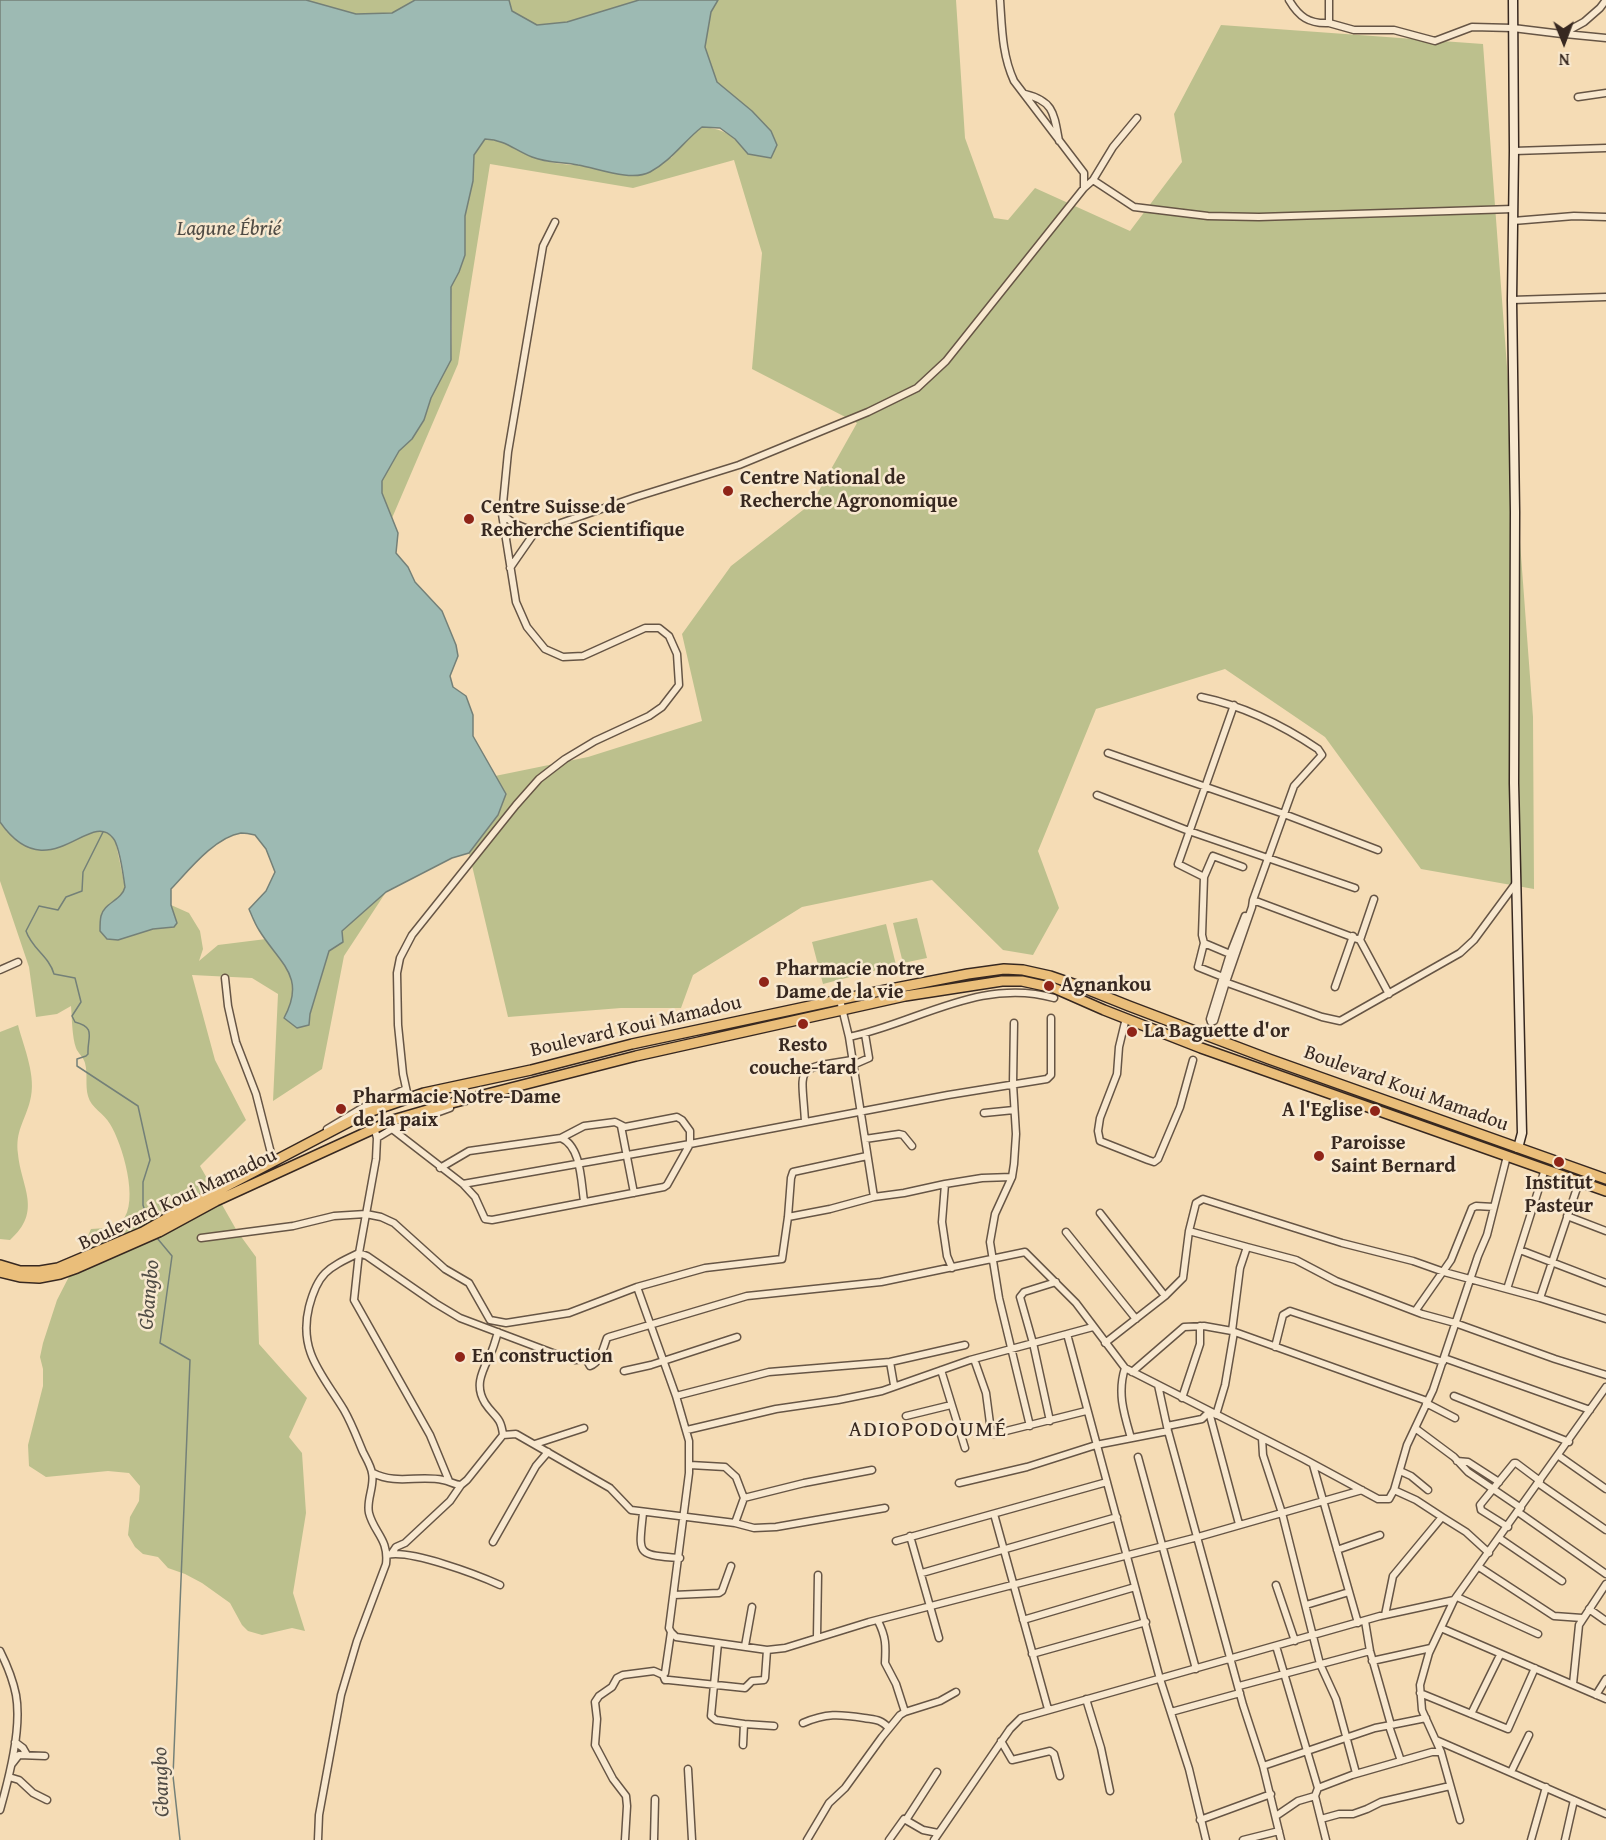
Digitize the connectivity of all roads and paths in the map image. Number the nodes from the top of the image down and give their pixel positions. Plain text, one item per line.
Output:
1 (1000, 0) edge
2 (1289, 0) edge
3 (1329, 0) edge
4 (1513, 0) edge
5 (1606, 0) edge
6 (1329, 23) junction
7 (1513, 28) junction
8 (1562, 34) junction
9 (1606, 38) edge
10 (1024, 93) junction
11 (1606, 93) edge
12 (1578, 97) dead end
13 (1137, 118) dead end
14 (1060, 143) junction
15 (1606, 148) edge
16 (1514, 151) junction
17 (1098, 171) junction
18 (1084, 173) junction
19 (1093, 180) junction
20 (1084, 188) junction
21 (1513, 209) junction
22 (1606, 217) edge
23 (1513, 221) junction
24 (555, 222) dead end
25 (1606, 297) edge
26 (1512, 300) junction
27 (502, 514) junction
28 (535, 532) junction
29 (510, 568) junction
30 (1200, 697) dead end
31 (1234, 705) junction
32 (1108, 753) dead end
33 (1204, 787) junction
34 (1097, 795) dead end
35 (1284, 814) junction
36 (1189, 831) junction
37 (1378, 850) dead end
38 (1267, 857) junction
39 (1243, 867) dead end
40 (1204, 877) junction
41 (1516, 883) junction
42 (1355, 888) dead end
43 (1374, 899) dead end
44 (1253, 900) junction
45 (1353, 936) junction
46 (1360, 940) junction
47 (1204, 943) junction
48 (1230, 954) junction
49 (18, 962) dead end
50 (0, 970) edge
51 (225, 978) dead end
52 (1223, 980) junction
53 (1335, 987) dead end
54 (1389, 994) junction
55 (1054, 998) dead end
56 (840, 1000) junction
57 (843, 1011) junction
58 (1051, 1018) dead end
59 (1126, 1018) junction
60 (1014, 1023) dead end
61 (865, 1034) junction
62 (849, 1037) junction
63 (1192, 1060) dead end
64 (852, 1063) junction
65 (1013, 1084) junction
66 (407, 1093) junction
67 (388, 1104) junction
68 (1402, 1106) junction
69 (1014, 1110) junction
70 (860, 1112) junction
71 (984, 1113) dead end
72 (1397, 1118) junction
73 (805, 1122) junction
74 (392, 1124) junction
75 (621, 1126) junction
76 (374, 1127) junction
77 (377, 1138) junction
78 (561, 1138) junction
79 (865, 1139) junction
80 (309, 1141) junction
81 (690, 1144) junction
82 (912, 1146) dead end
83 (1518, 1148) junction
84 (627, 1155) junction
85 (867, 1156) junction
86 (1507, 1156) junction
87 (273, 1161) junction
88 (577, 1164) junction
89 (440, 1168) junction
90 (1545, 1169) junction
91 (1012, 1177) junction
92 (1606, 1179) edge
93 (1580, 1182) junction
94 (463, 1184) junction
95 (945, 1184) junction
96 (1606, 1191) edge
97 (634, 1193) junction
98 (874, 1197) junction
99 (584, 1201) junction
100 (1494, 1207) junction
101 (1100, 1212) dead end
102 (366, 1214) junction
103 (1567, 1216) junction
104 (788, 1217) junction
105 (157, 1229) junction
106 (1189, 1231) junction
107 (1606, 1231) edge
108 (1066, 1232) dead end
109 (145, 1235) junction
110 (201, 1238) dead end
111 (1247, 1247) junction
112 (1520, 1250) junction
113 (358, 1253) junction
114 (991, 1258) junction
115 (1551, 1263) junction
116 (0, 1265) edge
117 (952, 1268) junction
118 (0, 1272) edge
119 (1444, 1272) junction
120 (1471, 1279) junction
121 (1056, 1282) junction
122 (1606, 1283) edge
123 (637, 1287) junction
124 (1507, 1289) junction
125 (1165, 1296) junction
126 (1540, 1298) junction
127 (1416, 1310) junction
128 (1136, 1319) junction
129 (1606, 1319) edge
130 (1455, 1323) junction
131 (651, 1326) junction
132 (1200, 1326) junction
133 (1093, 1327) junction
134 (498, 1332) junction
135 (1233, 1332) junction
136 (1067, 1334) junction
137 (737, 1337) dead end
138 (1033, 1343) junction
139 (1105, 1343) junction
140 (965, 1345) dead end
141 (1275, 1347) junction
142 (1011, 1349) junction
143 (974, 1359) junction
144 (663, 1360) junction
145 (1443, 1360) junction
146 (890, 1362) junction
147 (941, 1370) junction
148 (1128, 1370) junction
149 (624, 1371) dead end
150 (1606, 1375) edge
151 (894, 1385) junction
152 (1158, 1385) junction
153 (1606, 1387) edge
154 (676, 1396) junction
155 (1454, 1396) dead end
156 (1182, 1398) junction
157 (1426, 1402) junction
158 (951, 1405) junction
159 (1590, 1410) junction
160 (1086, 1411) junction
161 (1212, 1413) junction
162 (906, 1416) dead end
163 (1455, 1418) dead end
164 (1050, 1421) junction
165 (1030, 1426) junction
166 (584, 1428) dead end
167 (1415, 1428) junction
168 (1168, 1429) junction
169 (687, 1430) junction
170 (502, 1435) junction
171 (1131, 1438) junction
172 (1262, 1438) junction
173 (1569, 1442) junction
174 (535, 1444) junction
175 (1096, 1445) junction
176 (965, 1448) dead end
177 (548, 1452) junction
178 (1558, 1456) junction
179 (1138, 1457) dead end
180 (1457, 1461) junction
181 (690, 1465) junction
182 (1314, 1465) junction
183 (872, 1470) dead end
184 (1400, 1471) junction
185 (373, 1473) junction
186 (449, 1481) junction
187 (1107, 1482) junction
188 (1499, 1482) junction
189 (1539, 1482) junction
190 (959, 1483) dead end
191 (461, 1485) junction
192 (1493, 1489) junction
193 (1606, 1489) edge
194 (1363, 1490) junction
195 (1394, 1490) junction
196 (1428, 1490) dead end
197 (744, 1498) junction
198 (1323, 1501) junction
199 (885, 1508) dead end
200 (1519, 1510) junction
201 (644, 1513) junction
202 (1282, 1513) junction
203 (994, 1514) junction
204 (684, 1516) junction
205 (1117, 1517) junction
206 (1442, 1517) junction
207 (735, 1523) junction
208 (1239, 1524) junction
209 (1508, 1527) junction
210 (1606, 1530) edge
211 (1380, 1535) dead end
212 (910, 1536) junction
213 (1198, 1537) junction
214 (1499, 1538) junction
215 (896, 1541) dead end
216 (493, 1542) dead end
217 (1162, 1545) junction
218 (1004, 1548) junction
219 (1337, 1550) junction
220 (1489, 1553) junction
221 (390, 1554) junction
222 (1126, 1554) junction
223 (680, 1558) junction
224 (731, 1566) dead end
225 (1479, 1568) junction
226 (922, 1573) junction
227 (1606, 1574) edge
228 (818, 1575) dead end
229 (1562, 1581) dead end
230 (1013, 1584) junction
231 (1606, 1584) edge
232 (500, 1585) dead end
233 (1276, 1585) dead end
234 (1135, 1587) junction
235 (1350, 1592) junction
236 (674, 1595) junction
237 (1456, 1599) junction
238 (931, 1605) junction
239 (1306, 1605) junction
240 (752, 1607) dead end
241 (1589, 1609) junction
242 (1385, 1615) junction
243 (1582, 1618) junction
244 (1023, 1620) junction
245 (878, 1621) junction
246 (1606, 1621) edge
247 (1146, 1622) junction
248 (1361, 1622) junction
249 (1441, 1628) junction
250 (671, 1632) junction
251 (1538, 1634) dead end
252 (1312, 1635) junction
253 (817, 1637) junction
254 (939, 1638) dead end
255 (1295, 1641) junction
256 (718, 1643) junction
257 (744, 1646) junction
258 (1276, 1646) junction
259 (1431, 1648) junction
260 (767, 1650) junction
261 (0, 1651) edge
262 (1370, 1651) junction
263 (1032, 1654) junction
264 (1500, 1655) junction
265 (1231, 1659) junction
266 (1372, 1661) junction
267 (1320, 1664) junction
268 (1535, 1668) junction
269 (1196, 1669) junction
270 (1284, 1673) junction
271 (663, 1675) junction
272 (1160, 1679) junction
273 (1606, 1679) edge
274 (713, 1684) junction
275 (1573, 1684) junction
276 (1239, 1689) junction
277 (956, 1692) dead end
278 (1420, 1692) junction
279 (1596, 1695) junction
280 (1086, 1699) junction
281 (1606, 1699) edge
282 (1048, 1709) junction
283 (905, 1712) junction
284 (1171, 1712) junction
285 (1471, 1714) junction
286 (1426, 1718) junction
287 (803, 1723) dead end
288 (744, 1724) junction
289 (1390, 1725) junction
290 (774, 1726) dead end
291 (889, 1728) junction
292 (1529, 1735) dead end
293 (1347, 1738) junction
294 (1436, 1740) junction
295 (1001, 1741) junction
296 (15, 1742) junction
297 (743, 1745) dead end
298 (1306, 1752) junction
299 (1441, 1752) junction
300 (27, 1755) junction
301 (45, 1756) dead end
302 (1401, 1761) junction
303 (11, 1764) junction
304 (1263, 1766) junction
305 (688, 1769) dead end
306 (937, 1772) dead end
307 (1511, 1772) junction
308 (1356, 1773) junction
309 (1060, 1776) dead end
310 (9, 1777) junction
311 (1450, 1786) junction
312 (1546, 1787) junction
313 (1318, 1788) junction
314 (1110, 1791) dead end
315 (1271, 1794) junction
316 (1315, 1796) junction
317 (655, 1798) dead end
318 (47, 1800) dead end
319 (1574, 1800) junction
320 (0, 1810) edge
321 (1606, 1814) edge
322 (1276, 1816) junction
323 (1321, 1819) junction
324 (906, 1820) junction
325 (1200, 1820) junction
326 (1460, 1820) dead end
327 (1279, 1831) junction
328 (939, 1833) junction
329 (318, 1840) edge
330 (625, 1840) edge
331 (654, 1840) edge
332 (692, 1840) edge
333 (807, 1840) edge
334 (889, 1840) edge
335 (934, 1840) edge
336 (1206, 1840) edge
337 (1243, 1840) edge
338 (1281, 1840) edge
339 (1326, 1840) edge
340 (1531, 1840) edge
341 (1565, 1840) edge

1 - 10 street
2 - 6 street
3 - 6 street
4 - 7 street
5 - 8 street
6 - 7 street
7 - 8 street
7 - 16 street
8 - 9 street
10 - 14 street
10 - 14 street
11 - 12 street
13 - 17 street
14 - 18 street
15 - 16 street
16 - 21 street
17 - 18 street
17 - 19 street
18 - 20 street
19 - 20 street
19 - 21 street
20 - 28 street
21 - 23 street
22 - 23 street
23 - 26 street
24 - 27 street
25 - 26 street
26 - 41 street
27 - 28 street
27 - 29 street
28 - 29 street
29 - 66 street
30 - 31 street
31 - 33 street
31 - 35 street
32 - 33 street
33 - 35 street
33 - 36 street
34 - 36 street
35 - 37 street
35 - 38 street
36 - 38 street
36 - 40 street
38 - 42 street
38 - 44 street
39 - 40 street
40 - 47 street
41 - 54 street
41 - 83 street
43 - 46 street
44 - 45 street
44 - 48 street
44 - 52 street
45 - 46 street
45 - 53 street
46 - 54 street
47 - 48 street
47 - 52 street
48 - 52 street
49 - 50 street
51 - 87 street
52 - 52 street
52 - 54 street
55 - 61 street
56 - 57 street
56 - 66 main road, Boulevard Koui Mamadou
56 - 68 main road, Boulevard Koui Mamadou
57 - 59 main road, Boulevard Koui Mamadou
57 - 62 street
57 - 74 main road, Boulevard Koui Mamadou
58 - 65 street
59 - 63 street
59 - 72 main road, Boulevard Koui Mamadou
60 - 65 street
61 - 62 street
61 - 64 street
62 - 64 street
64 - 70 street
64 - 73 street
65 - 69 street
65 - 70 street
66 - 67 main road, Boulevard Koui Mamadou
66 - 80 street
67 - 74 main road
67 - 80 main road, Boulevard Koui Mamadou
68 - 72 main road
68 - 83 main road, Boulevard Koui Mamadou
69 - 71 street
69 - 91 street
70 - 73 street
70 - 79 street
72 - 86 main road, Boulevard Koui Mamadou
73 - 81 street
74 - 76 main road, Boulevard Koui Mamadou
74 - 77 street
74 - 89 street
75 - 78 street
75 - 81 street
75 - 84 street
76 - 77 street
76 - 105 main road, Boulevard Koui Mamadou
77 - 102 street
78 - 88 street
78 - 89 street
79 - 82 street
79 - 85 street
80 - 87 main road, Boulevard Koui Mamadou
81 - 84 street
81 - 97 street
83 - 92 main road, Boulevard Koui Mamadou
84 - 88 street
84 - 97 street
85 - 98 street
85 - 104 street
86 - 90 main road, Boulevard Koui Mamadou
86 - 100 street
87 - 105 main road, Boulevard Koui Mamadou
88 - 94 street
88 - 99 street
89 - 94 street
90 - 93 main road, Boulevard Koui Mamadou
90 - 112 street
91 - 95 street
91 - 114 street
93 - 96 main road, Boulevard Koui Mamadou
93 - 103 street
94 - 99 street
95 - 98 street
95 - 117 street
97 - 99 street
98 - 104 street
100 - 119 street
100 - 120 street
101 - 125 street
102 - 110 street
102 - 113 street
102 - 123 street
103 - 107 street
103 - 115 street
104 - 123 street
105 - 109 main road, Boulevard Koui Mamadou
106 - 111 street
106 - 119 street
106 - 125 street
108 - 128 street
109 - 116 main road, Boulevard Koui Mamadou
109 - 118 main road, Boulevard Koui Mamadou
111 - 127 street
111 - 135 street
112 - 115 street
112 - 124 street
113 - 134 street
113 - 185 street
113 - 186 street
114 - 117 street
114 - 121 street
114 - 142 street
115 - 122 street
115 - 126 street
117 - 131 street
119 - 120 street
119 - 127 street
120 - 124 street
120 - 130 street
121 - 133 street
121 - 138 street
123 - 131 street
124 - 126 street
125 - 128 street
126 - 129 street
127 - 130 street
128 - 139 street
130 - 145 street
130 - 150 street
131 - 134 street
131 - 144 street
132 - 135 street
132 - 148 street
132 - 156 street
133 - 136 street
133 - 139 street
134 - 170 street
135 - 141 street
135 - 161 street
136 - 138 street
136 - 160 street
137 - 144 street
138 - 142 street
138 - 164 street
139 - 148 street
140 - 146 street
141 - 145 street
141 - 157 street
142 - 143 street
142 - 165 street
143 - 147 street
143 - 165 street
144 - 149 street
144 - 154 street
145 - 157 street
145 - 159 street
146 - 151 street
146 - 154 street
147 - 151 street
147 - 158 street
148 - 152 street
148 - 171 street
151 - 169 street
152 - 156 street
152 - 168 street
153 - 159 street
154 - 169 street
155 - 173 street
156 - 161 street
157 - 163 street
157 - 167 street
158 - 162 street
158 - 176 street
159 - 173 street
160 - 164 street
160 - 175 street
161 - 168 street
161 - 172 street
161 - 208 street
164 - 165 street
166 - 174 street
167 - 180 street
167 - 184 street
168 - 171 street
168 - 213 street
169 - 181 street
170 - 174 street
170 - 191 street
171 - 175 street
172 - 182 street
172 - 202 street
173 - 178 street
174 - 177 street
175 - 187 street
175 - 190 street
177 - 201 street
177 - 216 street
178 - 189 street
178 - 193 street
179 - 217 street
180 - 188 street
180 - 192 street
181 - 197 street
181 - 204 street
182 - 194 street
182 - 198 street
183 - 197 street
184 - 195 street
184 - 196 street
185 - 186 street
185 - 221 street
186 - 191 street
187 - 203 street
187 - 205 street
188 - 189 street
188 - 192 street
189 - 200 street
189 - 210 street
191 - 221 street
192 - 200 street
192 - 209 street
194 - 195 street
194 - 198 street
195 - 206 street
197 - 207 street
198 - 202 street
198 - 219 street
199 - 207 street
200 - 209 street
200 - 227 street
201 - 204 street
201 - 223 street
202 - 208 street
202 - 239 street
203 - 212 street
203 - 218 street
204 - 207 street
204 - 223 street
205 - 218 street
205 - 222 street
206 - 220 street
206 - 242 street
208 - 213 street
209 - 214 street
211 - 219 street
212 - 215 street
212 - 226 street
213 - 217 street
213 - 265 street
214 - 220 street
214 - 229 street
217 - 222 street
217 - 269 street
218 - 226 street
218 - 230 street
219 - 235 street
220 - 225 street
221 - 232 street
221 - 329 street
222 - 230 street
222 - 234 street
223 - 236 street
224 - 236 street
225 - 237 street
225 - 243 street
226 - 238 street
228 - 253 street
230 - 238 street
230 - 244 street
231 - 241 street
233 - 255 street
234 - 244 street
234 - 247 street
235 - 239 street
235 - 248 street
236 - 250 street
237 - 242 street
237 - 249 street
237 - 251 street
238 - 245 street
238 - 254 street
239 - 252 street
240 - 257 street
241 - 243 street
241 - 246 street
242 - 248 street
243 - 275 street
244 - 263 street
245 - 253 street
245 - 283 street
247 - 263 street
247 - 272 street
248 - 252 street
248 - 262 street
249 - 259 street
249 - 264 street
250 - 256 street
250 - 271 street
252 - 255 street
252 - 267 street
253 - 260 street
255 - 258 street
256 - 257 street
256 - 274 street
257 - 260 street
258 - 265 street
258 - 270 street
259 - 266 street
259 - 278 street
260 - 274 street
261 - 296 street
262 - 266 street
262 - 267 street
263 - 282 street
264 - 268 street
264 - 285 street
265 - 269 street
265 - 276 street
266 - 289 street
267 - 270 street
267 - 293 street
268 - 275 street
268 - 285 street
269 - 272 street
270 - 276 street
270 - 298 street
271 - 274 street
271 - 330 street
272 - 280 street
272 - 284 street
273 - 279 street
274 - 288 street
275 - 279 street
276 - 284 street
276 - 304 street
277 - 283 street
278 - 285 street
278 - 286 street
279 - 281 street
280 - 282 street
280 - 314 street
282 - 295 street
283 - 291 street
284 - 325 street
286 - 289 street
286 - 294 street
287 - 291 street
288 - 290 street
288 - 297 street
289 - 293 street
289 - 302 street
291 - 333 street
292 - 307 street
293 - 298 street
293 - 308 street
294 - 299 street
294 - 307 street
295 - 309 street
295 - 328 street
296 - 300 street
296 - 303 street
298 - 304 street
298 - 313 street
299 - 302 street
299 - 311 street
300 - 301 street
300 - 303 street
302 - 308 street
303 - 310 street
304 - 315 street
305 - 332 street
306 - 324 street
307 - 312 street
308 - 313 street
310 - 318 street
310 - 320 street
311 - 323 street
311 - 326 street
312 - 319 street
312 - 340 street
313 - 316 street
315 - 322 street
315 - 325 street
316 - 322 street
316 - 323 street
317 - 331 street
319 - 321 street
319 - 341 street
322 - 327 street
323 - 339 street
324 - 328 street
324 - 334 street
325 - 336 street
327 - 337 street
327 - 338 street
328 - 335 street

